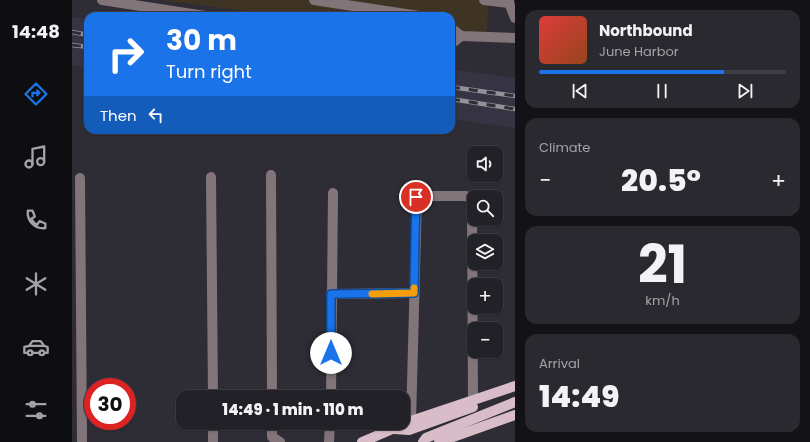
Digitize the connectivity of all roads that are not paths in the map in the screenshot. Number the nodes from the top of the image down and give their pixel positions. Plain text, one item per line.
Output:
1 (102, 0) edge
2 (314, 0) edge
3 (484, 0) edge
4 (509, 2) edge
5 (179, 12) edge
6 (393, 12) edge
7 (515, 18) edge
8 (455, 31) edge
9 (461, 36) junction
10 (515, 38) edge
11 (455, 41) edge
12 (271, 174) dead end
13 (211, 177) dead end
14 (80, 178) dead end
15 (333, 193) dead end
16 (432, 196) dead end
17 (416, 197) dead end
18 (414, 293) junction
19 (331, 294) junction
20 (515, 386) edge
21 (213, 390) edge
22 (272, 390) edge
23 (331, 390) edge
24 (515, 392) edge
25 (478, 402) junction
26 (515, 402) edge
27 (515, 415) edge
28 (411, 421) joint
29 (213, 430) edge
30 (272, 430) edge
31 (330, 430) edge
32 (392, 430) edge
33 (410, 430) edge
34 (82, 442) edge
35 (213, 442) edge
36 (280, 442) edge
37 (329, 442) edge
38 (362, 442) edge
39 (423, 442) edge
40 (438, 442) edge

1 - 5 street
2 - 6 street
3 - 4 street
4 - 7 street
8 - 9 street
9 - 10 street
9 - 11 street
12 - 22 street
13 - 21 street
14 - 34 street
15 - 19 street
16 - 25 street
17 - 18 street
18 - 19 street
18 - 28 street
19 - 23 street
20 - 25 main road
24 - 25 main road
25 - 28 main road
25 - 33 main road
26 - 39 main road
27 - 40 main road
29 - 35 street
30 - 36 street
31 - 37 street
32 - 38 main road

